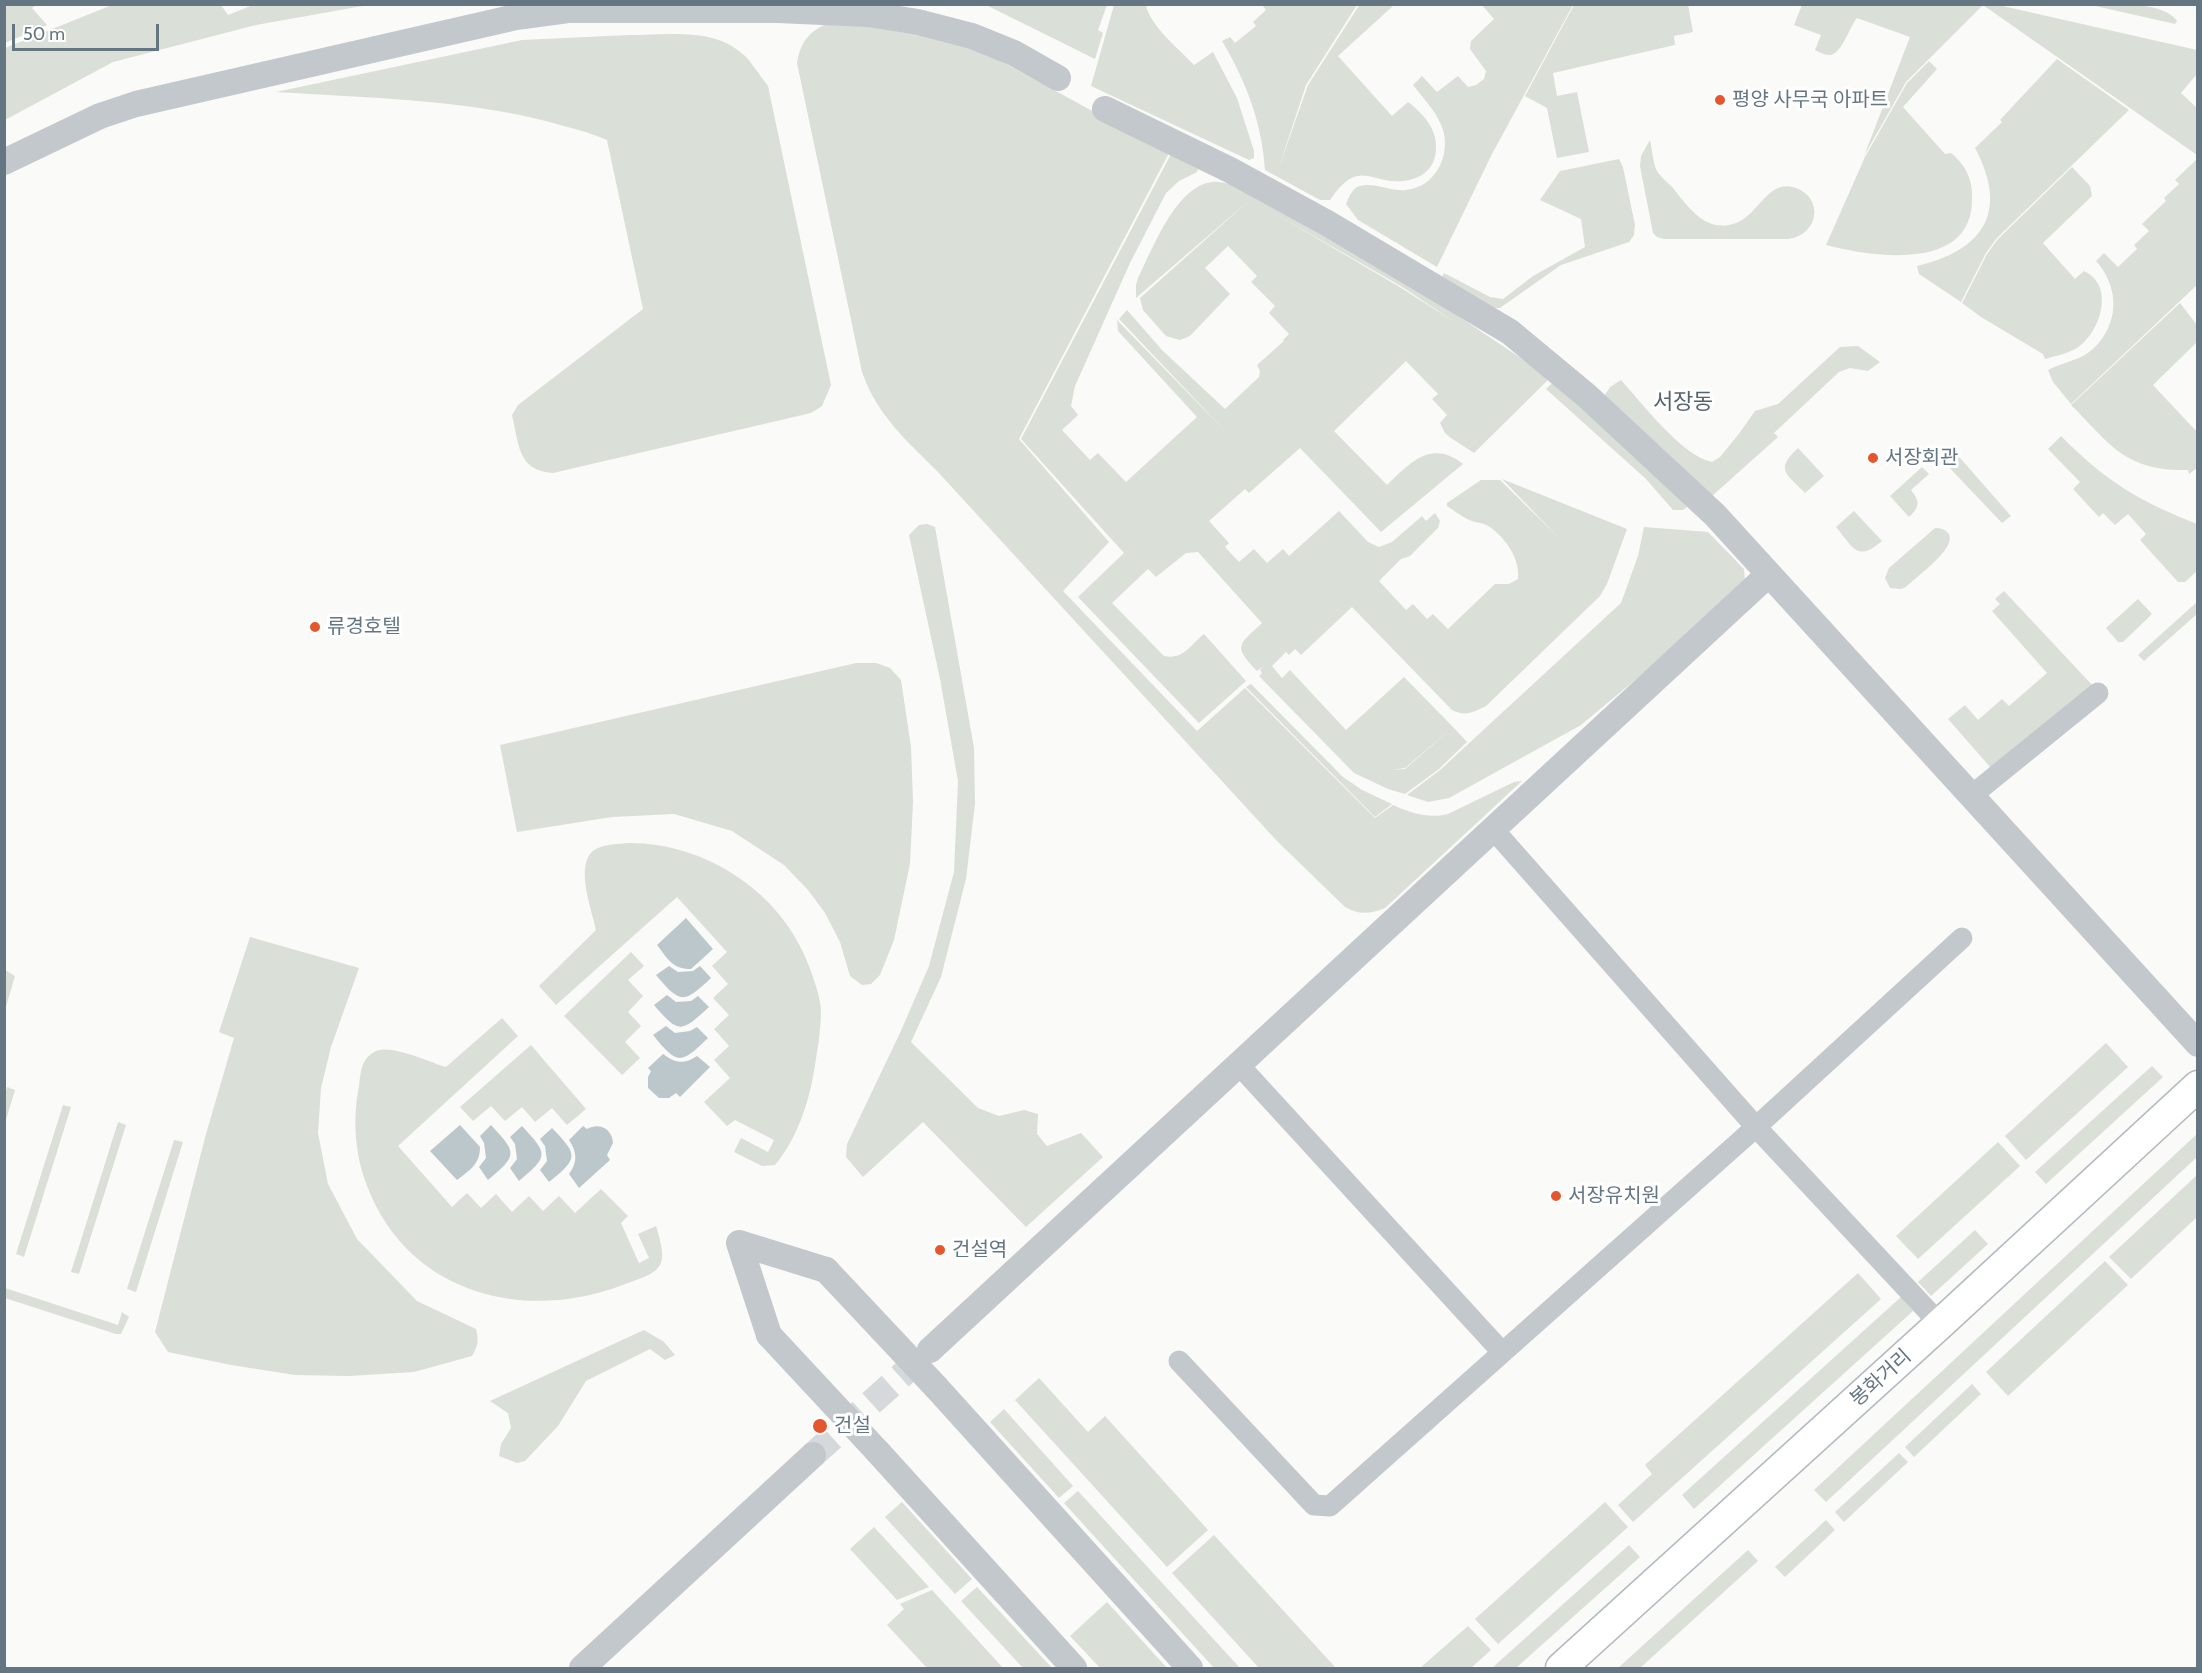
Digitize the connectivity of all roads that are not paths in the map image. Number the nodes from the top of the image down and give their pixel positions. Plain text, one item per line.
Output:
1 (1058, 78) dead end
2 (1105, 109) dead end
3 (4, 162) edge
4 (1769, 574) junction
5 (2098, 693) dead end
6 (1971, 796) junction
7 (1493, 829) junction
8 (1962, 938) dead end
9 (2198, 1044) edge
10 (1239, 1064) junction
11 (2198, 1086) edge
12 (1756, 1127) junction
13 (1940, 1324) junction
14 (930, 1350) tunnel mouth
15 (1502, 1352) junction
16 (1179, 1361) dead end
17 (813, 1455) tunnel mouth
18 (582, 1668) edge
19 (1074, 1668) edge
20 (1190, 1668) edge
21 (1562, 1668) edge

1 - 3 street
2 - 4 street
4 - 6 street
4 - 7 street
5 - 6 street
6 - 9 street
7 - 10 street
7 - 12 street
8 - 12 street
10 - 14 street
10 - 15 street
11 - 13 main road, 봉화거리
12 - 13 street
12 - 15 street
13 - 21 main road, 봉화거리
15 - 16 street
17 - 18 street
19 - 20 street, bridge

